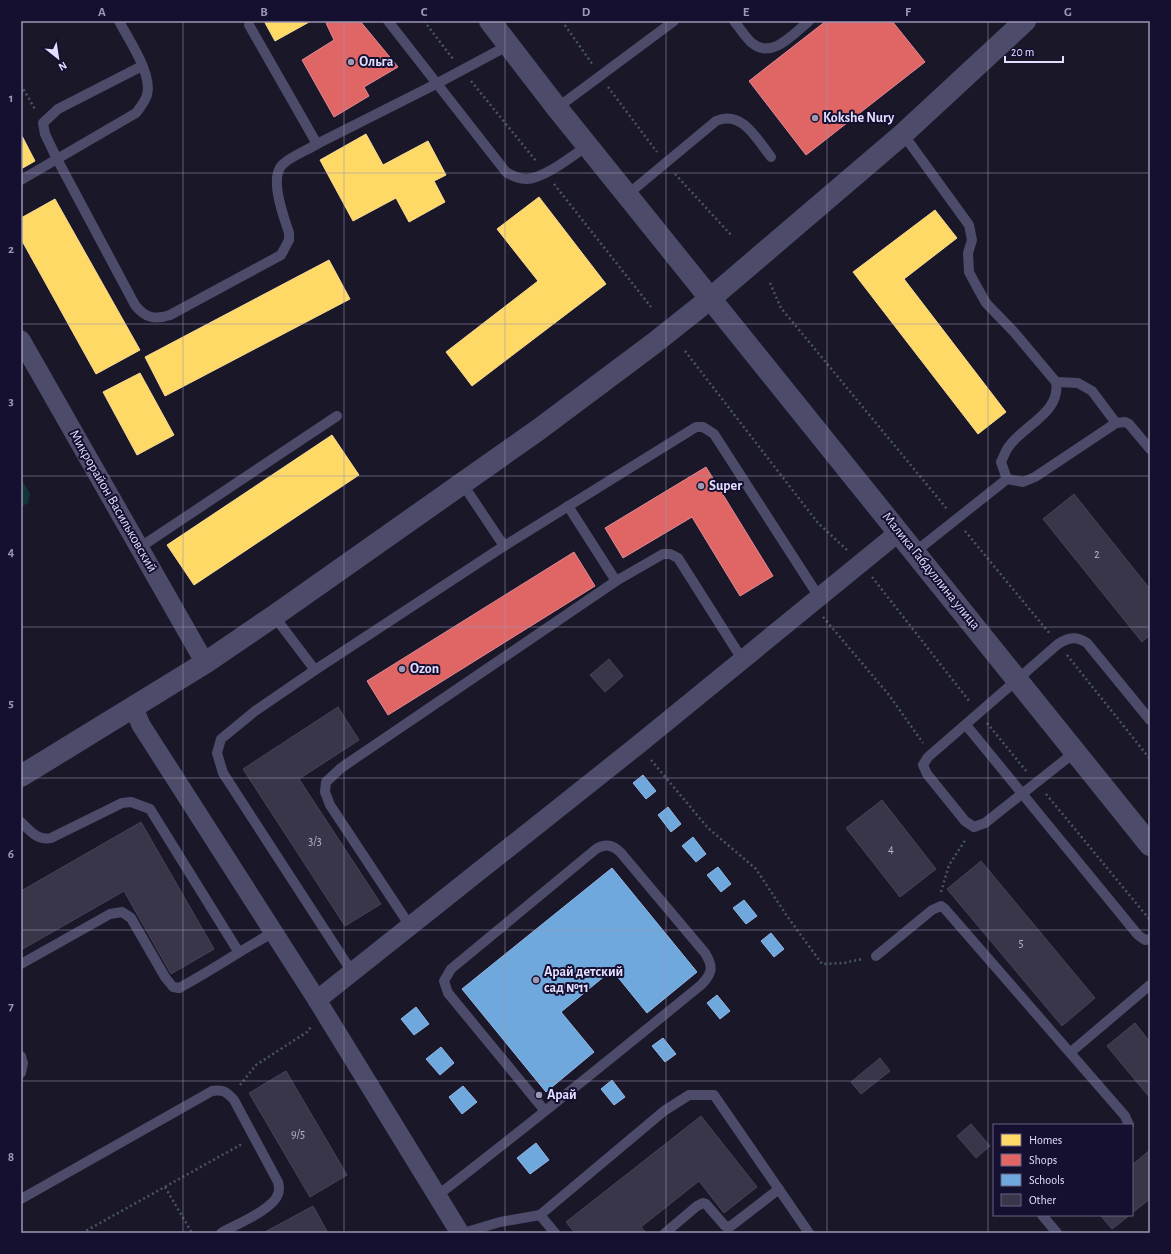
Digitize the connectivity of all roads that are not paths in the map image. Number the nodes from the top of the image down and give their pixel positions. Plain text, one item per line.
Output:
1 (119, 21) edge
2 (388, 21) edge
3 (490, 21) edge
4 (674, 21) edge
5 (734, 21) edge
6 (809, 21) edge
7 (1025, 21) edge
8 (249, 25) dead end
9 (509, 45) junction
10 (142, 66) junction
11 (436, 84) junction
12 (557, 108) junction
13 (903, 134) junction
14 (317, 144) junction
15 (587, 146) junction
16 (771, 156) dead end
17 (57, 159) junction
18 (21, 180) edge
19 (627, 194) junction
20 (711, 298) junction
21 (21, 340) edge
22 (1056, 382) junction
23 (337, 416) dead end
24 (1116, 423) junction
25 (1150, 449) edge
26 (1007, 480) junction
27 (462, 483) junction
28 (568, 506) junction
29 (899, 532) junction
30 (504, 546) junction
31 (140, 548) junction
32 (915, 552) junction
33 (616, 581) junction
34 (815, 600) junction
35 (274, 616) junction
36 (742, 659) junction
37 (205, 663) junction
38 (315, 670) junction
39 (1018, 680) junction
40 (133, 706) junction
41 (1150, 720) edge
42 (966, 725) junction
43 (1075, 752) junction
44 (21, 776) edge
45 (1022, 794) junction
46 (21, 822) edge
47 (1150, 845) edge
48 (410, 926) junction
49 (274, 932) junction
50 (1150, 939) edge
51 (238, 951) junction
52 (876, 956) road end
53 (21, 964) edge
54 (352, 972) junction
55 (1150, 985) edge
56 (321, 1005) junction
57 (1071, 1052) junction
58 (21, 1056) edge
59 (21, 1073) edge
60 (545, 1111) junction
61 (1128, 1124) edge
62 (779, 1189) junction
63 (438, 1195) junction
64 (21, 1199) edge
65 (540, 1215) junction
66 (1043, 1216) edge
67 (221, 1233) edge
68 (462, 1233) edge
69 (555, 1233) edge
70 (665, 1233) edge
71 (809, 1233) edge
72 (1057, 1233) edge

1 - 10 lane
2 - 11 lane
3 - 9 street, Малика Габдуллина улица
4 - 12 lane
5 - 6 lane
7 - 13 street
8 - 14 lane
9 - 11 lane
9 - 12 street, Малика Габдуллина улица
10 - 17 lane
10 - 17 lane
11 - 14 lane
11 - 15 lane
12 - 15 street, Малика Габдуллина улица
13 - 20 street
13 - 22 lane
14 - 17 lane
15 - 19 street, Малика Габдуллина улица
16 - 19 lane
17 - 18 lane
19 - 20 street, Малика Габдуллина улица
20 - 27 street
20 - 29 street, Малика Габдуллина улица
21 - 31 street, Микрорайон Васильковский
22 - 24 lane
22 - 26 lane
23 - 31 lane
24 - 25 lane
24 - 26 lane
26 - 32 lane
27 - 30 lane
27 - 35 street
28 - 30 lane
28 - 33 lane
28 - 34 lane
29 - 32 street, Малика Габдуллина улица
29 - 34 street
30 - 38 lane
31 - 37 street, Микрорайон Васильковский
32 - 39 street, Малика Габдуллина улица
33 - 36 lane
33 - 48 lane
34 - 36 street
35 - 37 street
35 - 38 lane
36 - 48 street
37 - 40 street
38 - 54 lane
39 - 41 lane
39 - 42 lane
39 - 43 street, Малика Габдуллина улица
40 - 44 street
40 - 49 street
42 - 45 lane
42 - 45 lane
43 - 45 lane
43 - 47 street, Малика Габдуллина улица
45 - 50 lane
46 - 51 lane
48 - 54 street
49 - 51 lane
49 - 56 street
51 - 53 lane
52 - 57 lane
54 - 56 street
55 - 57 lane
56 - 63 street
57 - 61 lane
58 - 59 lane
60 - 60 lane
60 - 63 lane
62 - 65 lane
62 - 70 lane
62 - 71 lane
63 - 68 street
64 - 67 lane
65 - 68 lane
65 - 69 lane
66 - 72 lane

